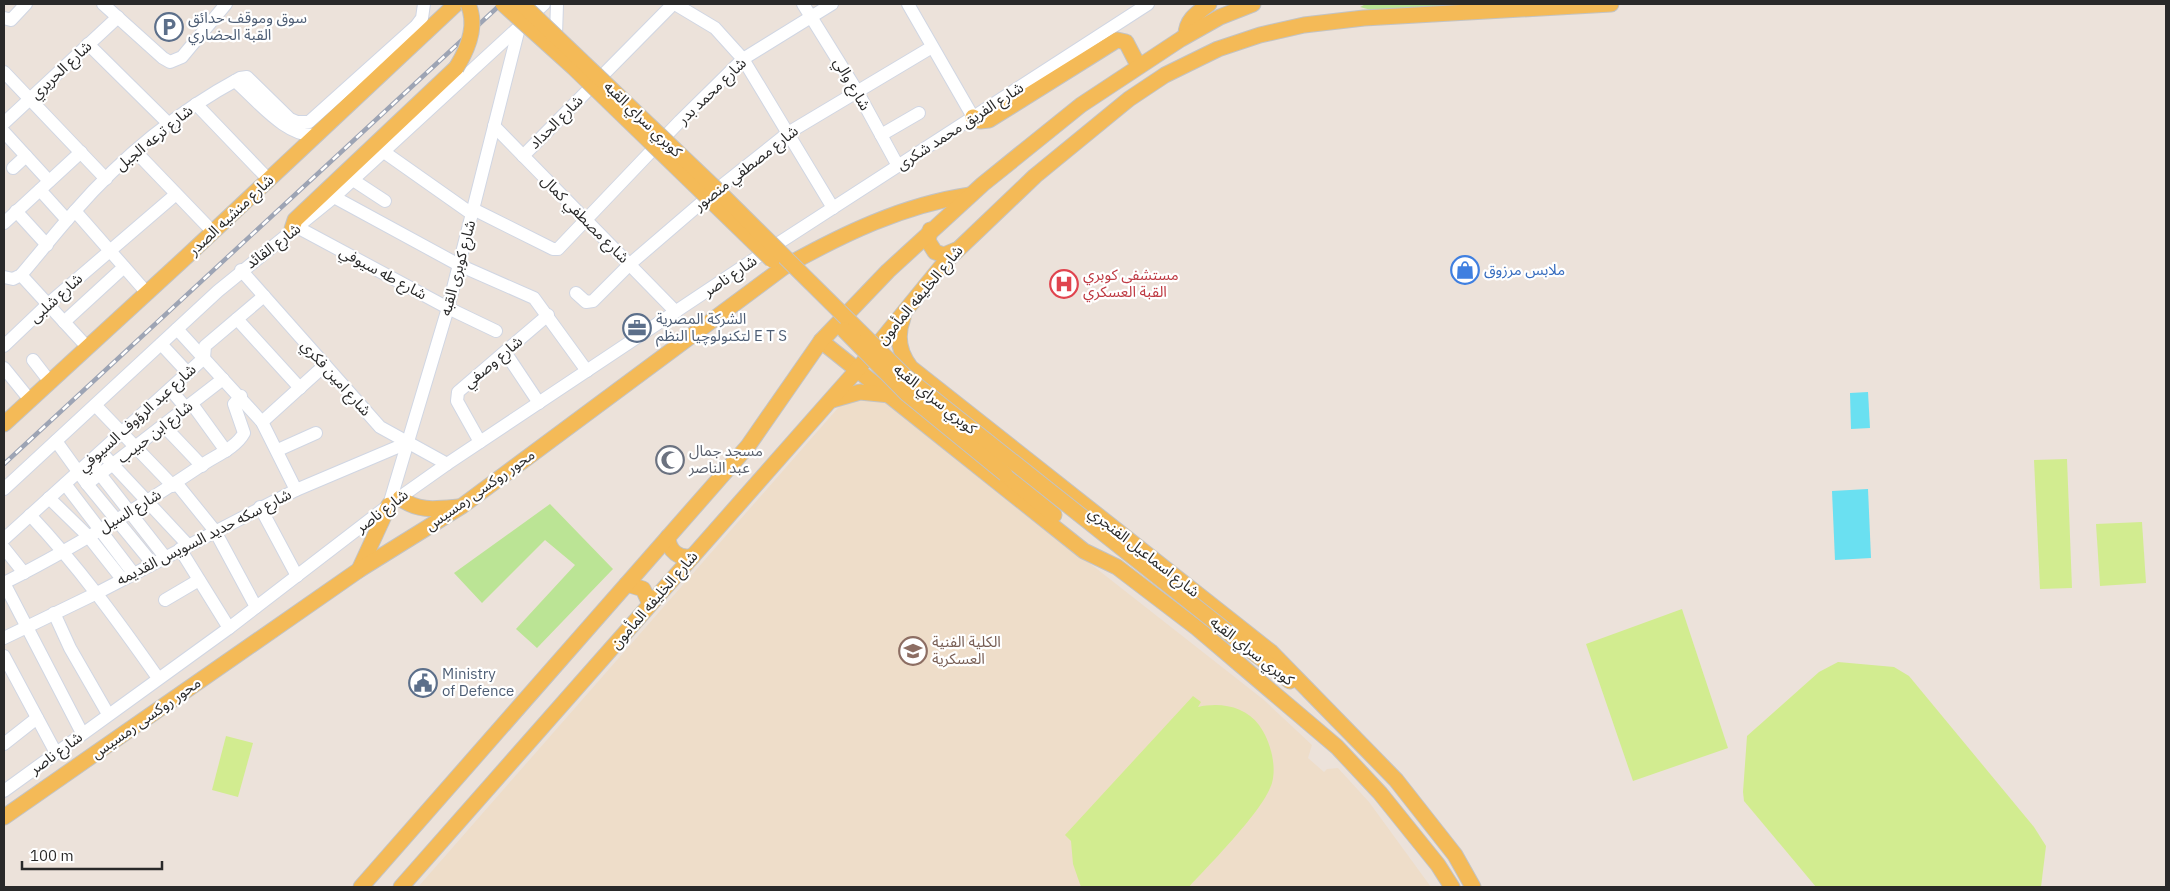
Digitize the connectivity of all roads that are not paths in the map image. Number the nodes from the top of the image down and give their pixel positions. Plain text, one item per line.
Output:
1 (26, 4) edge
2 (103, 4) edge
3 (226, 4) edge
4 (424, 4) edge
5 (456, 4) edge
6 (468, 4) edge
7 (504, 4) edge
8 (522, 4) edge
9 (544, 4) edge
10 (557, 4) edge
11 (674, 4) edge
12 (803, 4) edge
13 (832, 4) edge
14 (908, 4) edge
15 (1148, 4) edge
16 (1209, 4) edge
17 (1253, 4) edge
18 (1611, 4) edge
19 (1132, 8) edge
20 (811, 16) junction
21 (118, 17) junction
22 (4, 18) edge
23 (522, 26) junction
24 (556, 36) junction
25 (1186, 36) junction
26 (88, 44) junction
27 (932, 47) junction
28 (743, 59) junction
29 (1138, 65) junction
30 (4, 72) edge
31 (599, 79) junction
32 (235, 81) junction
33 (857, 91) junction
34 (30, 98) junction
35 (196, 104) junction
36 (919, 113) dead end
37 (973, 117) junction
38 (4, 123) edge
39 (168, 123) junction
40 (494, 126) junction
41 (4, 132) edge
42 (788, 133) junction
43 (318, 134) junction
44 (881, 135) junction
45 (663, 139) junction
46 (135, 151) junction
47 (81, 152) junction
48 (384, 152) junction
49 (26, 156) junction
50 (523, 156) junction
51 (898, 166) junction
52 (13, 168) dead end
53 (106, 179) junction
54 (269, 180) junction
55 (353, 180) junction
56 (44, 186) junction
57 (715, 191) junction
58 (175, 195) junction
59 (970, 195) junction
60 (334, 197) junction
61 (385, 201) dead end
62 (833, 208) junction
63 (16, 211) junction
64 (472, 212) junction
65 (71, 216) junction
66 (585, 218) junction
67 (4, 223) edge
68 (295, 228) junction
69 (930, 230) junction
70 (214, 232) junction
71 (47, 245) junction
72 (771, 248) junction
73 (957, 249) junction
74 (108, 251) junction
75 (630, 264) junction
76 (459, 265) junction
77 (124, 267) junction
78 (241, 270) junction
79 (21, 275) junction
80 (4, 277) edge
81 (147, 293) junction
82 (576, 293) dead end
83 (264, 296) junction
84 (48, 304) junction
85 (448, 308) junction
86 (676, 312) junction
87 (548, 316) junction
88 (904, 316) junction
89 (237, 319) junction
90 (64, 322) junction
91 (177, 329) junction
92 (496, 331) dead end
93 (821, 341) junction
94 (161, 344) junction
95 (4, 346) edge
96 (88, 348) junction
97 (505, 352) junction
98 (204, 358) junction
99 (33, 360) dead end
100 (325, 365) junction
101 (4, 368) edge
102 (858, 370) junction
103 (587, 371) junction
104 (188, 373) junction
105 (223, 379) junction
106 (50, 382) junction
107 (928, 382) junction
108 (300, 388) junction
109 (170, 389) junction
110 (891, 395) junction
111 (241, 396) junction
112 (30, 400) junction
113 (830, 401) junction
114 (539, 403) junction
115 (96, 406) junction
116 (189, 406) junction
117 (908, 409) junction
118 (262, 422) junction
119 (4, 424) edge
120 (163, 425) junction
121 (121, 433) junction
122 (316, 434) dead end
123 (56, 441) junction
124 (480, 442) junction
125 (407, 443) junction
126 (135, 447) junction
127 (226, 450) junction
128 (278, 450) junction
129 (101, 452) junction
130 (90, 461) junction
131 (447, 464) junction
132 (114, 465) junction
133 (202, 466) junction
134 (78, 472) junction
135 (101, 474) junction
136 (65, 484) junction
137 (87, 484) junction
138 (175, 485) junction
139 (4, 489) edge
140 (296, 490) junction
141 (1072, 494) junction
142 (49, 498) junction
143 (395, 501) junction
144 (146, 502) junction
145 (462, 506) junction
146 (260, 507) junction
147 (129, 512) junction
148 (1054, 514) junction
149 (30, 515) junction
150 (116, 519) junction
151 (100, 529) junction
152 (214, 531) junction
153 (88, 536) junction
154 (668, 537) junction
155 (4, 539) edge
156 (184, 547) junction
157 (4, 548) edge
158 (64, 551) junction
159 (694, 556) junction
160 (165, 557) junction
161 (152, 563) junction
162 (1117, 566) junction
163 (360, 570) junction
164 (24, 573) junction
165 (128, 576) junction
166 (297, 576) junction
167 (199, 580) junction
168 (4, 583) edge
169 (627, 584) junction
170 (97, 592) junction
171 (165, 600) dead end
172 (650, 604) junction
173 (256, 607) junction
174 (54, 613) junction
175 (25, 626) junction
176 (228, 628) junction
177 (4, 638) edge
178 (4, 656) edge
179 (8, 676) edge
180 (158, 678) junction
181 (1314, 698) junction
182 (108, 714) junction
183 (37, 718) junction
184 (82, 734) junction
185 (4, 744) edge
186 (56, 753) junction
187 (5, 788) edge
188 (4, 817) edge
189 (361, 887) edge
190 (400, 887) edge
191 (1452, 887) edge
192 (1473, 887) edge

1 - 22 street
2 - 21 street
3 - 21 street
4 - 32 street, شارع ترعه الجبل
5 - 43 main road, شارع منشيه الصدر
6 - 68 main road, bridge
7 - 148 main road, كوبري سراي القبه, bridge
8 - 181 main road, كوبري سراي القبه, bridge
9 - 23 street, شارع القائد
10 - 24 street
11 - 28 street
11 - 31 street, شارع الحداد
12 - 20 street, شارع والي
13 - 20 street, شارع محمد بدر
14 - 27 street
15 - 19 street, شارع الفريق محمد شكرى
16 - 25 main road
17 - 25 main road, شارع الخليفه المأمون
18 - 73 main road, شارع الخليفه المأمون
19 - 37 street, شارع الفريق محمد شكرى
20 - 28 street, شارع محمد بدر
20 - 33 street, شارع والي
21 - 26 street, شارع الحريري
23 - 24 street
23 - 40 street, شارع كوبرى القبه
23 - 48 street, شارع القائد
24 - 31 street
25 - 29 main road, شارع الخليفه المأمون
26 - 34 street, شارع الحريري
26 - 39 street
27 - 33 street, شارع مصطفي منصور
27 - 37 street
28 - 42 street
28 - 45 street, شارع محمد بدر
29 - 37 main road
29 - 59 main road, شارع الخليفه المأمون
30 - 34 street
31 - 45 street
31 - 50 street, شارع الحداد
32 - 35 street, شارع ترعه الجبل
32 - 43 street
33 - 42 street, شارع مصطفي منصور
33 - 44 street, شارع والي
34 - 38 street, شارع الحريري
34 - 47 street
35 - 39 street, شارع ترعه الجبل
35 - 54 street
36 - 44 street
37 - 51 street, شارع الفريق محمد شكرى
39 - 46 street, شارع ترعه الجبل
40 - 50 street, شارع مصطفي كمال
40 - 64 street, شارع كوبرى القبه
41 - 49 street
42 - 57 street, شارع مصطفي منصور
42 - 62 street
43 - 54 main road, شارع منشيه الصدر
44 - 51 street, شارع والي
45 - 57 street
45 - 66 street, شارع محمد بدر
46 - 53 street, شارع ترعه الجبل
46 - 58 street
47 - 53 street
47 - 56 street
48 - 55 street, شارع القائد
48 - 64 street
49 - 52 street
49 - 56 street
50 - 66 street, شارع مصطفي كمال
51 - 62 street, شارع الفريق محمد شكرى
53 - 65 street, شارع ترعه الجبل
54 - 70 main road, شارع منشيه الصدر
55 - 60 street, شارع القائد
55 - 61 street
56 - 63 street
56 - 65 street
57 - 72 street
57 - 75 street, شارع مصطفي منصور
58 - 70 street
58 - 74 street, شارع شلبى
59 - 69 main road, شارع الخليفه المأمون
59 - 145 main road, محور روكسى رمسيس
60 - 68 street, شارع القائد
60 - 76 street
62 - 72 street, شارع الفريق محمد شكرى
63 - 67 street
63 - 71 street
64 - 66 street, شارع محمد بدر
64 - 76 street, شارع كوبرى القبه
65 - 71 street, شارع ترعه الجبل
65 - 74 street
66 - 75 street, شارع مصطفي كمال
68 - 78 street, شارع القائد
68 - 85 street, شارع طه سيوفي
69 - 73 main road
69 - 93 main road, شارع الخليفه المأمون
70 - 81 main road, شارع منشيه الصدر
71 - 79 street, شارع ترعه الجبل
72 - 86 street, شارع ناصر
73 - 88 main road, شارع الخليفه المأمون
74 - 77 street
74 - 84 street, شارع شلبى
75 - 82 street, شارع مصطفي منصور
75 - 86 street, شارع مصطفي كمال
76 - 85 street, شارع كوبرى القبه
76 - 87 street
77 - 81 street
77 - 90 street
78 - 83 street, شارع امين فكري
78 - 91 street, شارع القائد
79 - 80 street
79 - 84 street
81 - 96 main road, شارع منشيه الصدر
83 - 89 street, شارع عبد الرؤوف السيوفي
83 - 100 street, شارع امين فكري
84 - 90 street
84 - 95 street, شارع شلبى
85 - 92 street, شارع طه سيوفي
85 - 125 street, شارع كوبرى القبه
86 - 103 street, شارع ناصر
87 - 97 street, شارع وصفي
87 - 103 street
88 - 102 main road, شارع الخليفه المأمون
88 - 107 main road, شارع اسماعيل الفنجري
89 - 98 street, شارع عبد الرؤوف السيوفي
89 - 108 street
90 - 96 street
91 - 94 street, شارع القائد
91 - 98 street
93 - 102 main road, شارع اسماعيل الفنجري
93 - 154 main road, شارع الخليفه المأمون
94 - 104 street
94 - 115 street, شارع القائد
96 - 106 main road, شارع منشيه الصدر
97 - 114 street
97 - 124 street, شارع وصفي
98 - 104 street, شارع عبد الرؤوف السيوفي
98 - 105 street
99 - 106 street
100 - 108 street
100 - 125 street, شارع امين فكري
101 - 112 street
102 - 110 main road, شارع اسماعيل الفنجري
102 - 113 main road, شارع الخليفه المأمون
103 - 114 street, شارع ناصر
104 - 109 street, شارع عبد الرؤوف السيوفي
105 - 111 street
105 - 116 street, شارع ابن حبيب
106 - 112 main road, شارع منشيه الصدر
107 - 117 main road
107 - 141 main road, شارع اسماعيل الفنجري
108 - 118 street
109 - 116 street
109 - 121 street, شارع عبد الرؤوف السيوفي
110 - 113 main road
110 - 117 main road, شارع اسماعيل الفنجري
111 - 118 street
111 - 127 street, شارع السيل
112 - 119 main road, شارع منشيه الصدر
113 - 159 main road, شارع الخليفه المأمون
114 - 124 street, شارع ناصر
115 - 121 street
115 - 123 street, شارع القائد
116 - 120 street, شارع ابن حبيب
116 - 127 street
117 - 162 main road, شارع اسماعيل الفنجري
118 - 128 street
120 - 126 street, شارع ابن حبيب
120 - 133 street
121 - 126 street
121 - 129 street, شارع عبد الرؤوف السيوفي
122 - 128 street
123 - 134 street
123 - 139 street, شارع القائد
124 - 131 street, شارع ناصر
125 - 131 street, شارع امين فكري
125 - 140 street, شارع سكه حديد السويس القديمه
125 - 143 street, شارع كوبرى القبه
126 - 132 street, شارع ابن حبيب
126 - 138 street
127 - 133 street, شارع السيل
128 - 140 street
129 - 130 street, شارع عبد الرؤوف السيوفي
129 - 132 street
130 - 134 street, شارع عبد الرؤوف السيوفي
130 - 135 street
131 - 143 street, شارع ناصر
132 - 135 street, شارع ابن حبيب
132 - 144 street
133 - 138 street, شارع السيل
134 - 136 street, شارع عبد الرؤوف السيوفي
134 - 137 street
135 - 137 street, شارع ابن حبيب
135 - 147 street
136 - 142 street, شارع عبد الرؤوف السيوفي
136 - 151 street
137 - 150 street
138 - 144 street, شارع السيل
138 - 152 street
140 - 146 street, شارع سكه حديد السويس القديمه
141 - 148 main road
141 - 181 main road, شارع اسماعيل الفنجري
142 - 149 street, شارع عبد الرؤوف السيوفي
142 - 153 street
143 - 145 main road
143 - 163 main road
143 - 166 street, شارع ناصر
144 - 147 street, شارع السيل
144 - 156 street
145 - 163 main road, محور روكسى رمسيس
146 - 152 street, شارع سكه حديد السويس القديمه
146 - 166 street
147 - 150 street, شارع السيل
147 - 160 street
148 - 162 main road, كوبري سراي القبه
149 - 155 street, شارع عبد الرؤوف السيوفي
149 - 158 street
150 - 151 street, شارع السيل
150 - 161 street
151 - 153 street, شارع السيل
151 - 165 street
152 - 156 street, شارع سكه حديد السويس القديمه
152 - 173 street
153 - 158 street, شارع السيل
153 - 165 street
154 - 159 main road
154 - 169 main road, شارع الخليفه المأمون
156 - 160 street, شارع سكه حديد السويس القديمه
156 - 167 street
157 - 164 street
158 - 164 street, شارع السيل
158 - 170 street
159 - 172 main road, شارع الخليفه المأمون
160 - 161 street, شارع سكه حديد السويس القديمه
161 - 165 street, شارع سكه حديد السويس القديمه
162 - 191 main road, شارع اسماعيل الفنجري
163 - 188 main road, محور روكسى رمسيس
164 - 168 street, شارع السيل
165 - 170 street, شارع سكه حديد السويس القديمه
166 - 173 street, شارع ناصر
167 - 171 street
167 - 176 street
168 - 175 street
169 - 172 main road
169 - 189 main road, شارع الخليفه المأمون
170 - 174 street, شارع سكه حديد السويس القديمه
170 - 180 street
172 - 190 main road, شارع الخليفه المأمون
173 - 176 street, شارع ناصر
174 - 175 street, شارع سكه حديد السويس القديمه
174 - 182 street
175 - 177 street, شارع سكه حديد السويس القديمه
175 - 184 street
176 - 180 street, شارع ناصر
178 - 179 street
179 - 183 street
180 - 182 street, شارع ناصر
181 - 192 main road, شارع اسماعيل الفنجري
182 - 184 street, شارع ناصر
183 - 185 street
183 - 186 street
184 - 186 street, شارع ناصر
186 - 187 street, شارع ناصر

